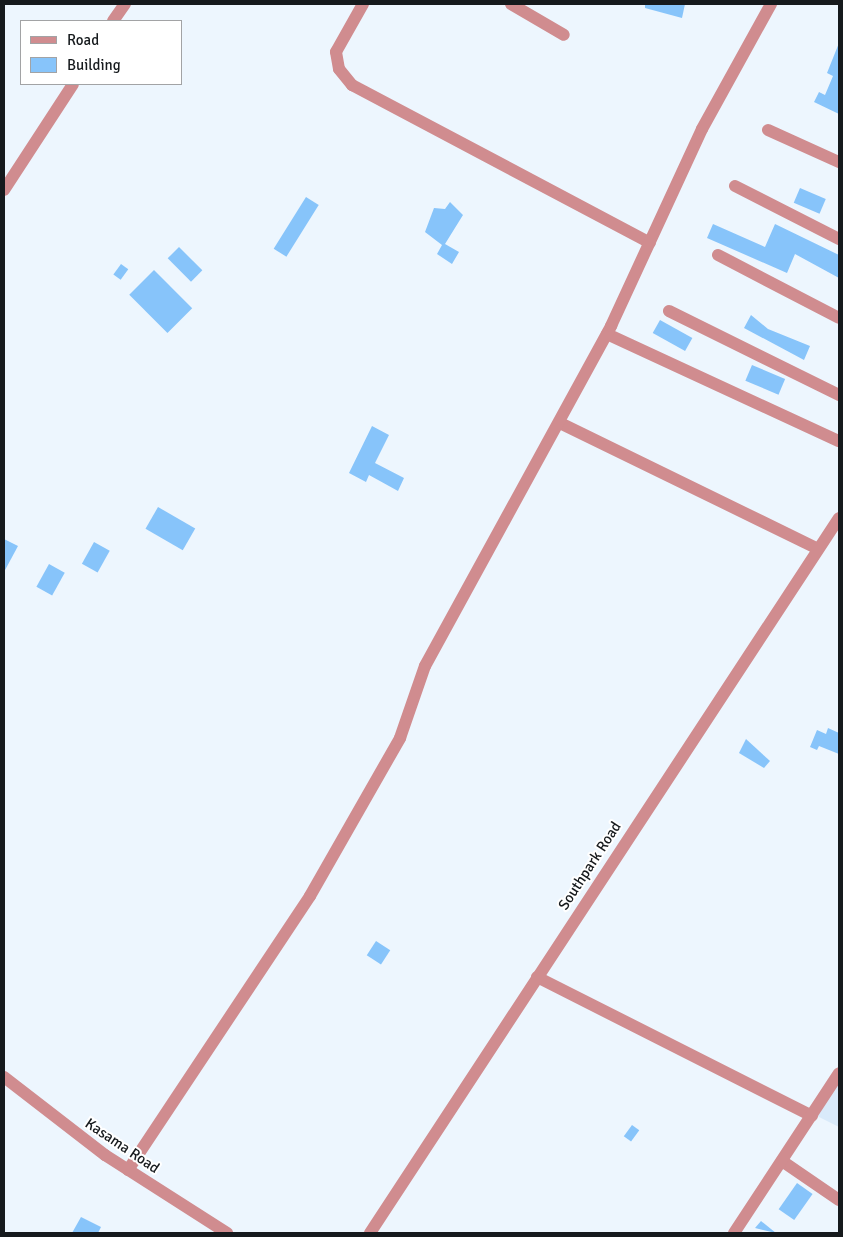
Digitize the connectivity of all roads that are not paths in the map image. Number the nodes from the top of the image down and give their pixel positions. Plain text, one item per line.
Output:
1 (125, 4) edge
2 (363, 4) edge
3 (511, 4) edge
4 (770, 4) edge
5 (114, 20) edge
6 (564, 35) dead end
7 (72, 85) edge
8 (768, 130) dead end
9 (839, 162) edge
10 (734, 186) dead end
11 (4, 190) edge
12 (839, 238) edge
13 (650, 243) junction
14 (718, 255) dead end
15 (668, 311) dead end
16 (839, 318) edge
17 (607, 334) junction
18 (839, 395) edge
19 (560, 422) junction
20 (839, 440) edge
21 (839, 518) edge
22 (818, 549) junction
23 (537, 977) junction
24 (839, 1073) edge
25 (4, 1078) edge
26 (812, 1116) junction
27 (782, 1161) junction
28 (128, 1170) junction
29 (839, 1200) edge
30 (227, 1233) edge
31 (370, 1233) edge
32 (734, 1233) edge

1 - 5 street
2 - 13 street
3 - 6 street
4 - 13 street
7 - 11 street
8 - 9 street
10 - 12 street
13 - 17 street
14 - 16 street
15 - 18 street
17 - 19 street
17 - 20 street
19 - 22 street
19 - 28 street
21 - 22 street, Southpark Road
22 - 23 street, Southpark Road
23 - 26 street
23 - 31 street, Southpark Road
24 - 26 street
25 - 28 street, Kasama Road
26 - 27 street
27 - 29 street
27 - 32 street
28 - 30 street, Kasama Road

